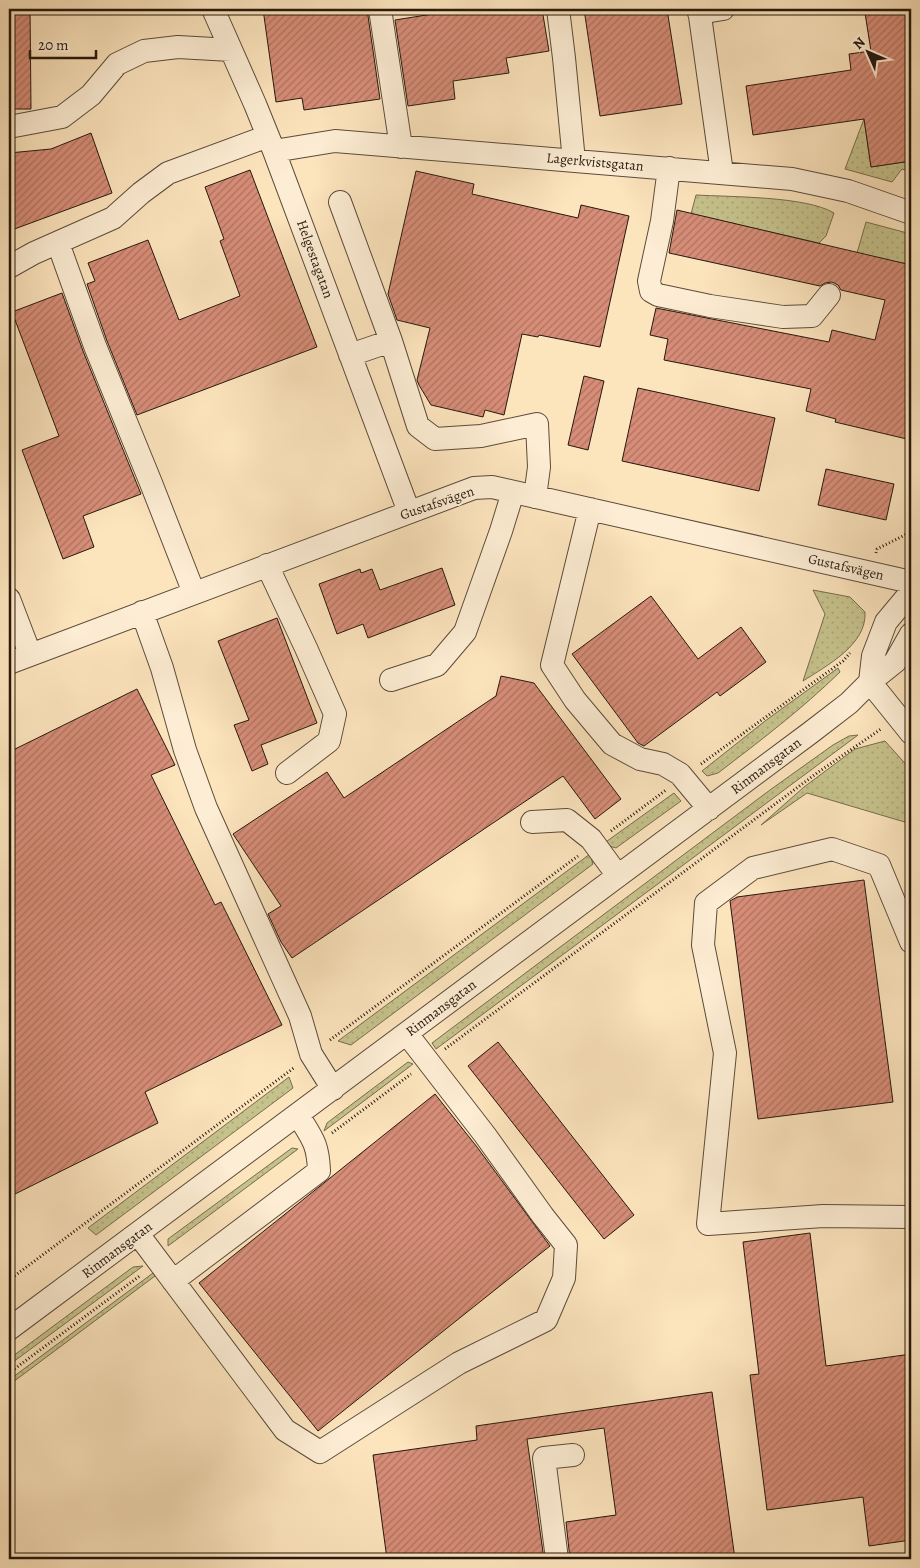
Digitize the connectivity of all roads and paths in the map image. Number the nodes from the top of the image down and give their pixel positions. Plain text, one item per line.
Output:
1 (213, 9) edge
2 (380, 9) edge
3 (558, 9) edge
4 (723, 9) edge
5 (699, 11) edge
6 (231, 50) junction
7 (9, 127) edge
8 (271, 143) junction
9 (401, 147) junction
10 (574, 161) junction
11 (669, 168) junction
12 (722, 173) junction
13 (340, 202) dead end
14 (911, 213) edge
15 (58, 243) junction
16 (9, 267) edge
17 (829, 295) dead end
18 (391, 341) junction
19 (350, 355) junction
20 (513, 492) junction
21 (535, 497) junction
22 (590, 509) junction
23 (409, 512) junction
24 (267, 565) junction
25 (911, 582) edge
26 (911, 592) edge
27 (194, 593) junction
28 (9, 599) edge
29 (142, 612) junction
30 (911, 634) edge
31 (855, 648) dead end
32 (30, 654) junction
33 (9, 663) edge
34 (391, 680) dead end
35 (870, 682) junction
36 (898, 715) junction
37 (911, 733) edge
38 (287, 773) dead end
39 (683, 778) junction
40 (709, 809) junction
41 (532, 822) dead end
42 (594, 844) junction
43 (618, 876) junction
44 (911, 942) edge
45 (407, 1034) junction
46 (311, 1054) junction
47 (428, 1061) junction
48 (333, 1089) junction
49 (298, 1115) junction
50 (316, 1145) junction
51 (911, 1217) edge
52 (138, 1234) junction
53 (159, 1261) junction
54 (9, 1280) edge
55 (173, 1281) junction
56 (9, 1330) edge
57 (9, 1373) edge
58 (573, 1455) dead end
59 (557, 1559) edge

1 - 6 street, Helgestagatan
2 - 9 street
3 - 10 street
4 - 5 street
5 - 12 street
6 - 7 street
6 - 8 street, Helgestagatan
8 - 9 street, Lagerkvistsgatan
8 - 15 street, Lagerkvistsgatan
8 - 19 street, Helgestagatan
9 - 10 street, Lagerkvistsgatan
10 - 11 street, Lagerkvistsgatan
11 - 12 street, Lagerkvistsgatan
11 - 17 street
12 - 14 street, Lagerkvistsgatan
13 - 18 street
15 - 16 street, Lagerkvistsgatan
15 - 27 street
18 - 19 street
18 - 21 street
19 - 23 street, Helgestagatan
20 - 21 street, Gustafsvägen
20 - 23 street, Gustafsvägen
20 - 34 street
21 - 22 street, Gustafsvägen
22 - 25 street, Gustafsvägen
22 - 39 street
23 - 24 street, Gustafsvägen
24 - 27 street, Gustafsvägen
24 - 38 street
26 - 35 street
27 - 29 street, Gustafsvägen
28 - 32 street
29 - 32 street, Gustafsvägen
29 - 46 street
30 - 35 street, Rinmansgatan
31 - 39 path
32 - 33 street, Gustafsvägen
35 - 36 street
35 - 40 street, Rinmansgatan
36 - 37 street
36 - 47 path
39 - 40 street
39 - 42 path
40 - 43 street, Rinmansgatan
41 - 42 street
42 - 43 street
42 - 46 path
43 - 45 street, Rinmansgatan
44 - 51 street
45 - 47 street
45 - 48 street, Rinmansgatan
46 - 48 street
46 - 54 path
47 - 50 path
47 - 55 street
48 - 49 street, Rinmansgatan
49 - 50 street
49 - 52 street, Rinmansgatan
50 - 55 street
52 - 53 street
52 - 56 street, Rinmansgatan
53 - 55 street
53 - 57 path
58 - 59 street

